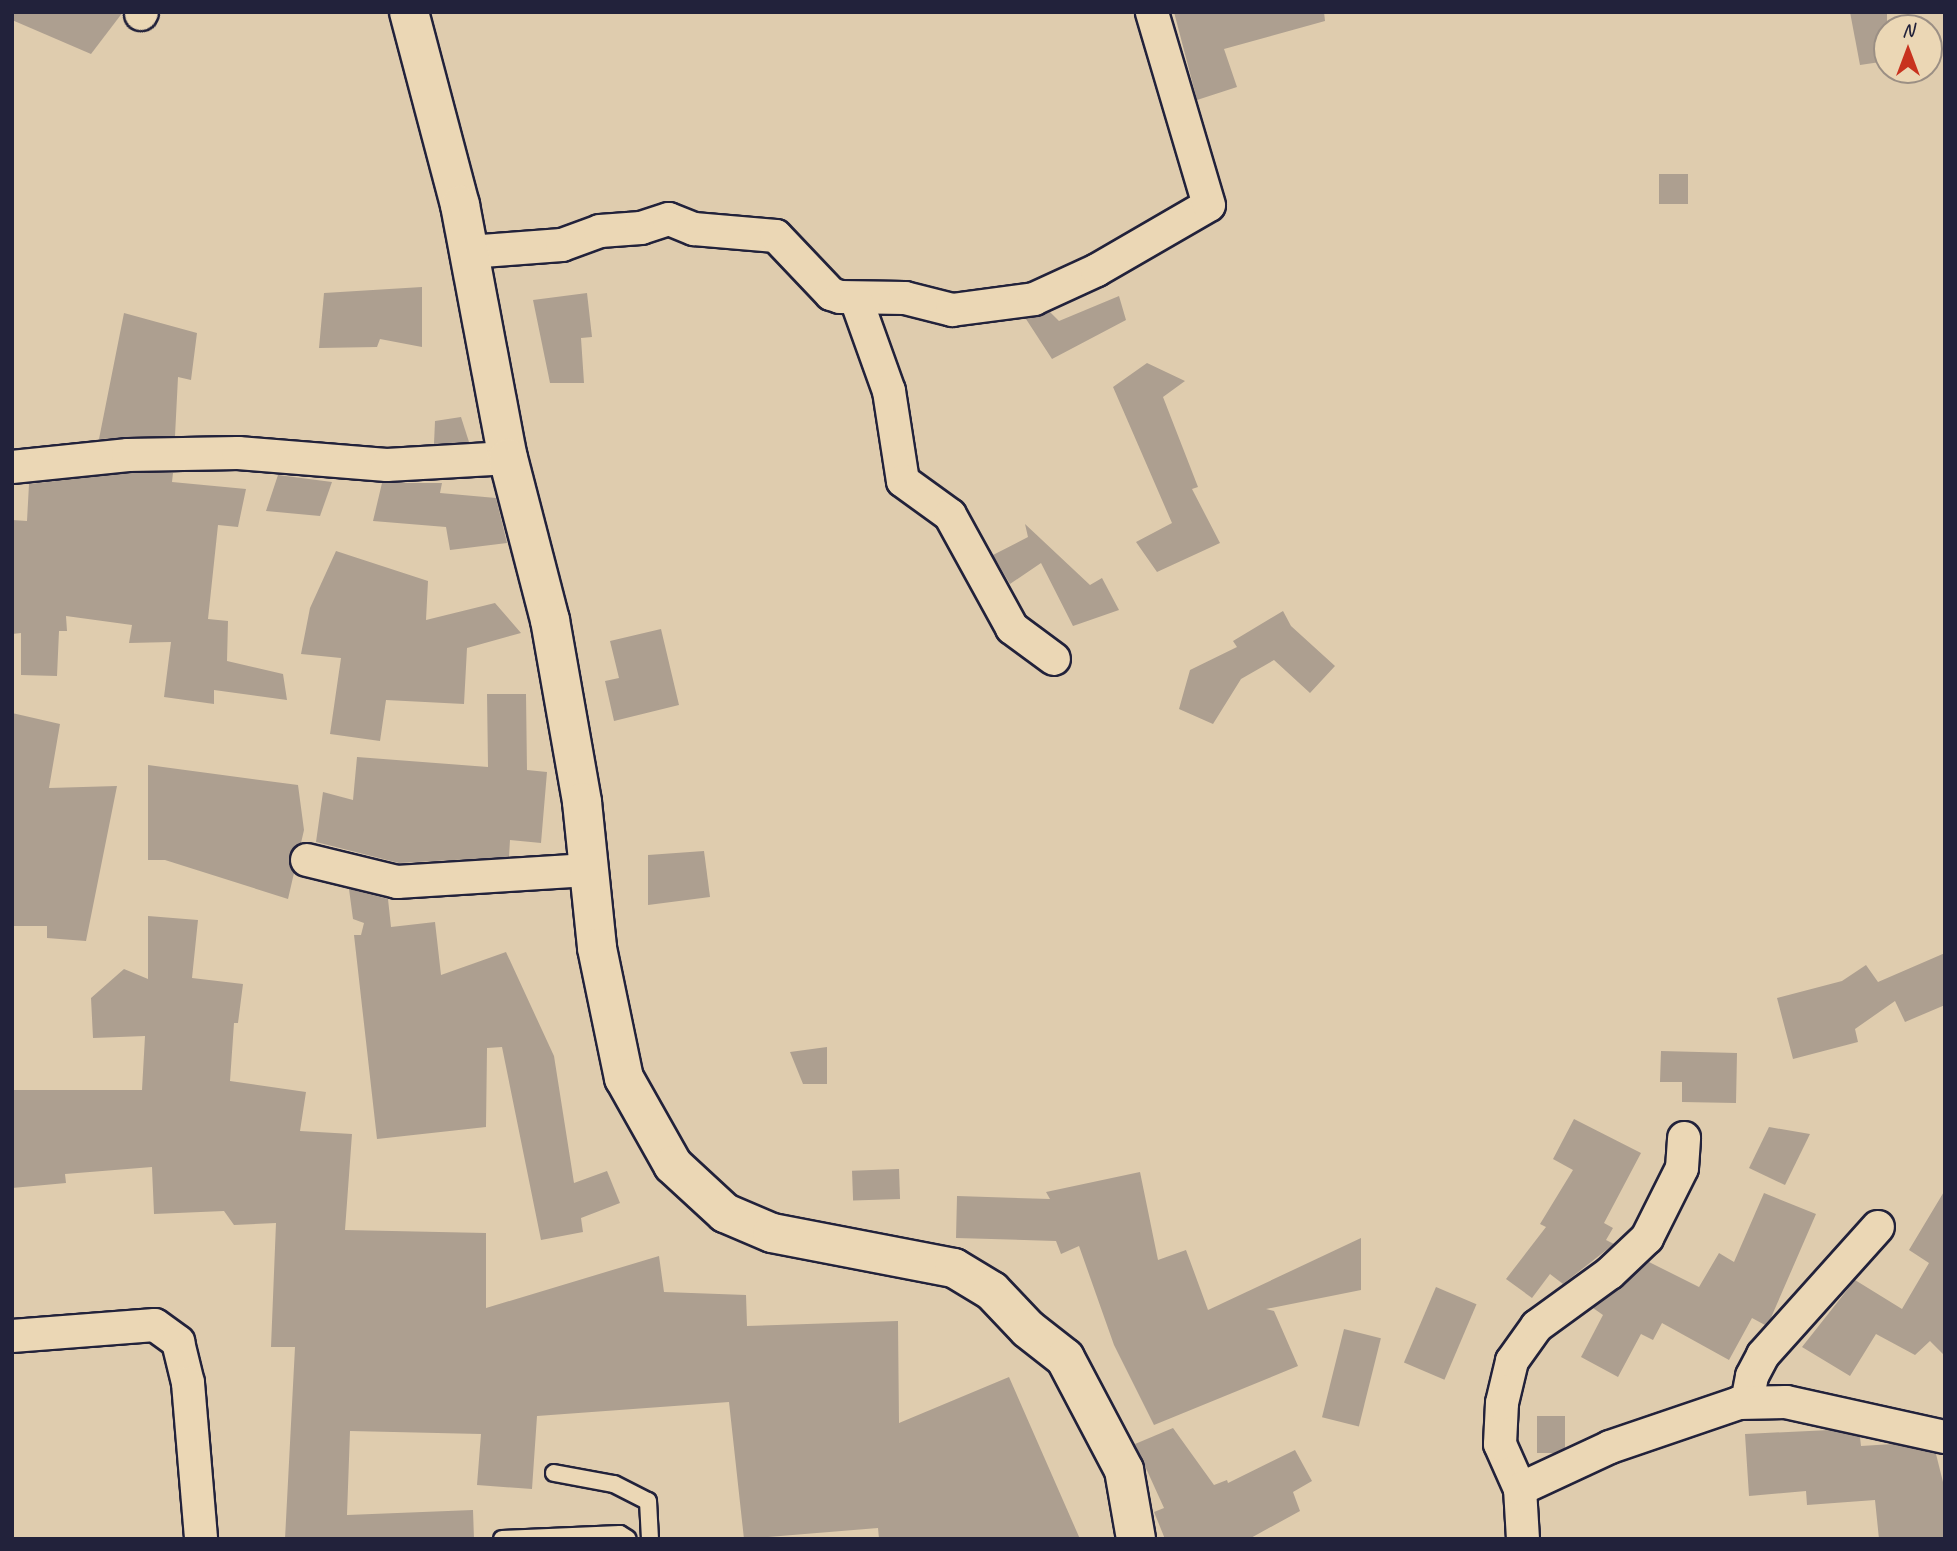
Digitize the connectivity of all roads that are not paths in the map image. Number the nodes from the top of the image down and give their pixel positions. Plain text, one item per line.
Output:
1 (409, 12) edge
2 (1152, 12) edge
3 (469, 252) junction
4 (856, 299) junction
5 (508, 458) junction
6 (12, 467) edge
7 (1054, 659) dead end
8 (307, 860) dead end
9 (589, 870) junction
10 (1684, 1138) dead end
11 (1878, 1227) dead end
12 (12, 1336) edge
13 (1746, 1402) junction
14 (1945, 1437) edge
15 (554, 1473) dead end
16 (1520, 1489) junction
17 (201, 1539) edge
18 (502, 1539) edge
19 (628, 1539) edge
20 (650, 1539) edge
21 (1136, 1539) edge
22 (1523, 1539) edge

1 - 3 main road
2 - 4 street
3 - 4 street
3 - 5 main road
4 - 7 street
5 - 6 street
5 - 9 main road
8 - 9 street
9 - 21 main road
10 - 16 street
11 - 13 street
12 - 17 street
13 - 14 street
13 - 16 street
15 - 20 lane
16 - 22 street
18 - 19 lane

